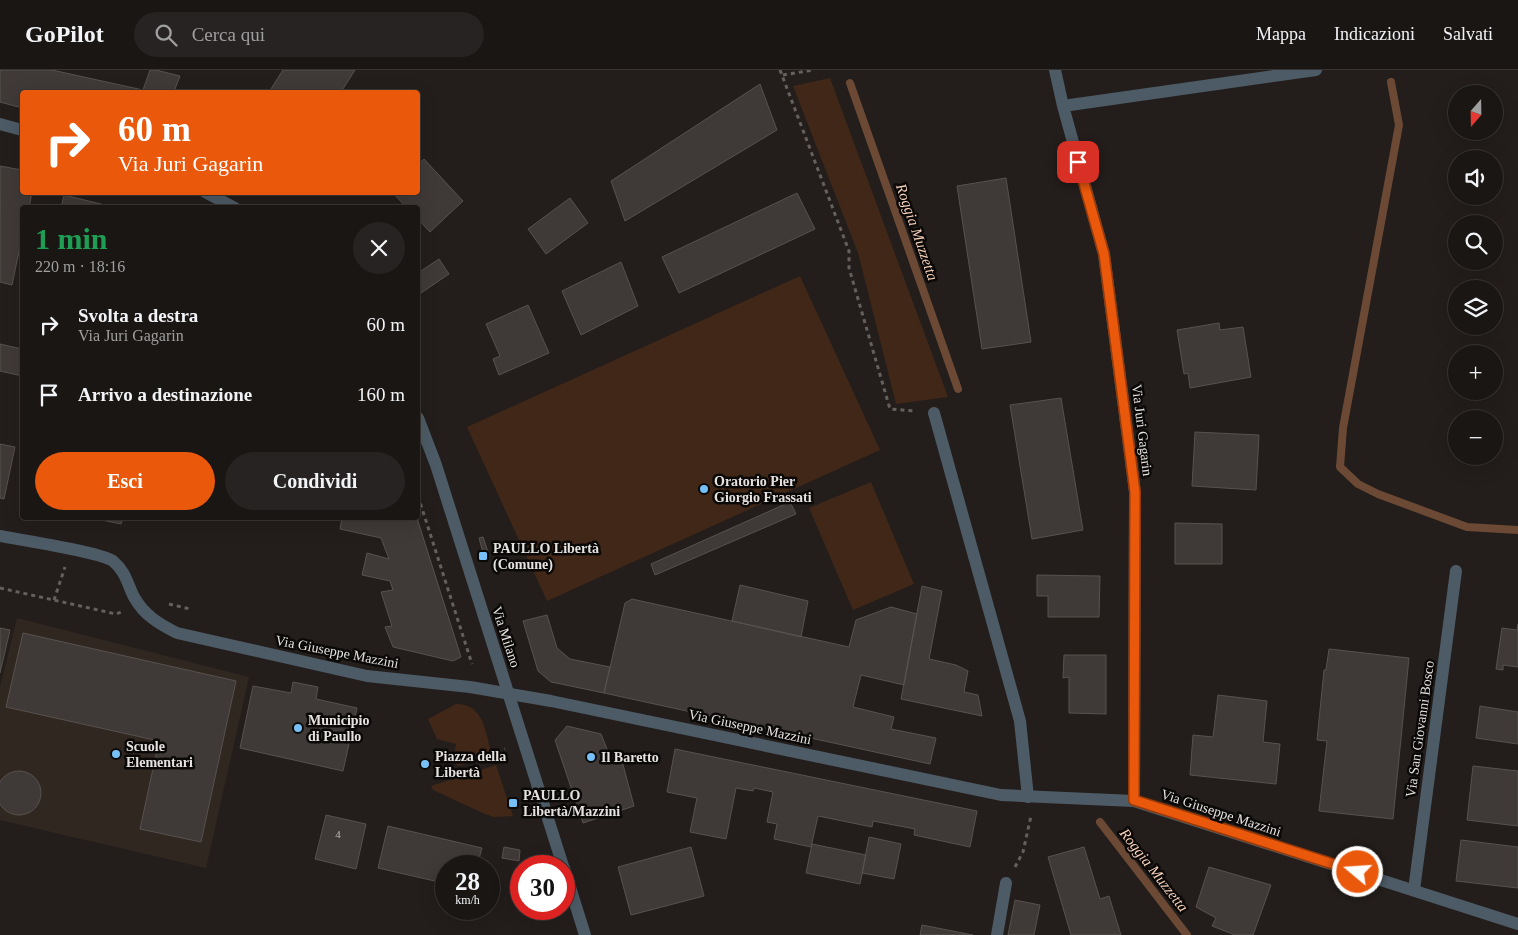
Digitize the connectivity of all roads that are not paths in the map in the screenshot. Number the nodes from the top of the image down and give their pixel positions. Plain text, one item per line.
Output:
1 (1055, 70) edge
2 (1316, 70) edge
3 (1063, 106) junction
4 (0, 124) edge
5 (20, 129) edge
6 (210, 195) edge
7 (229, 205) edge
8 (934, 413) road end
9 (420, 423) edge
10 (0, 536) edge
11 (1456, 572) dead end
12 (510, 694) junction
13 (1028, 797) junction
14 (1134, 800) junction
15 (559, 855) edge
16 (1006, 883) road end
17 (1414, 890) junction
18 (575, 904) edge
19 (1518, 924) edge
20 (585, 935) edge
21 (997, 935) edge

1 - 3 street, Via Juri Gagarin
2 - 3 street
3 - 14 street, Via Juri Gagarin
4 - 5 street
6 - 7 street
8 - 13 street
9 - 12 street, Via Milano
10 - 12 street, Via Giuseppe Mazzini
11 - 17 street, Via San Giovanni Bosco
12 - 13 street, Via Giuseppe Mazzini
12 - 15 street, Via Milano
13 - 14 street, Via Giuseppe Mazzini
14 - 17 street, Via Giuseppe Mazzini
16 - 21 street
17 - 19 street, Via Giuseppe Mazzini
18 - 20 street, Via Milano

